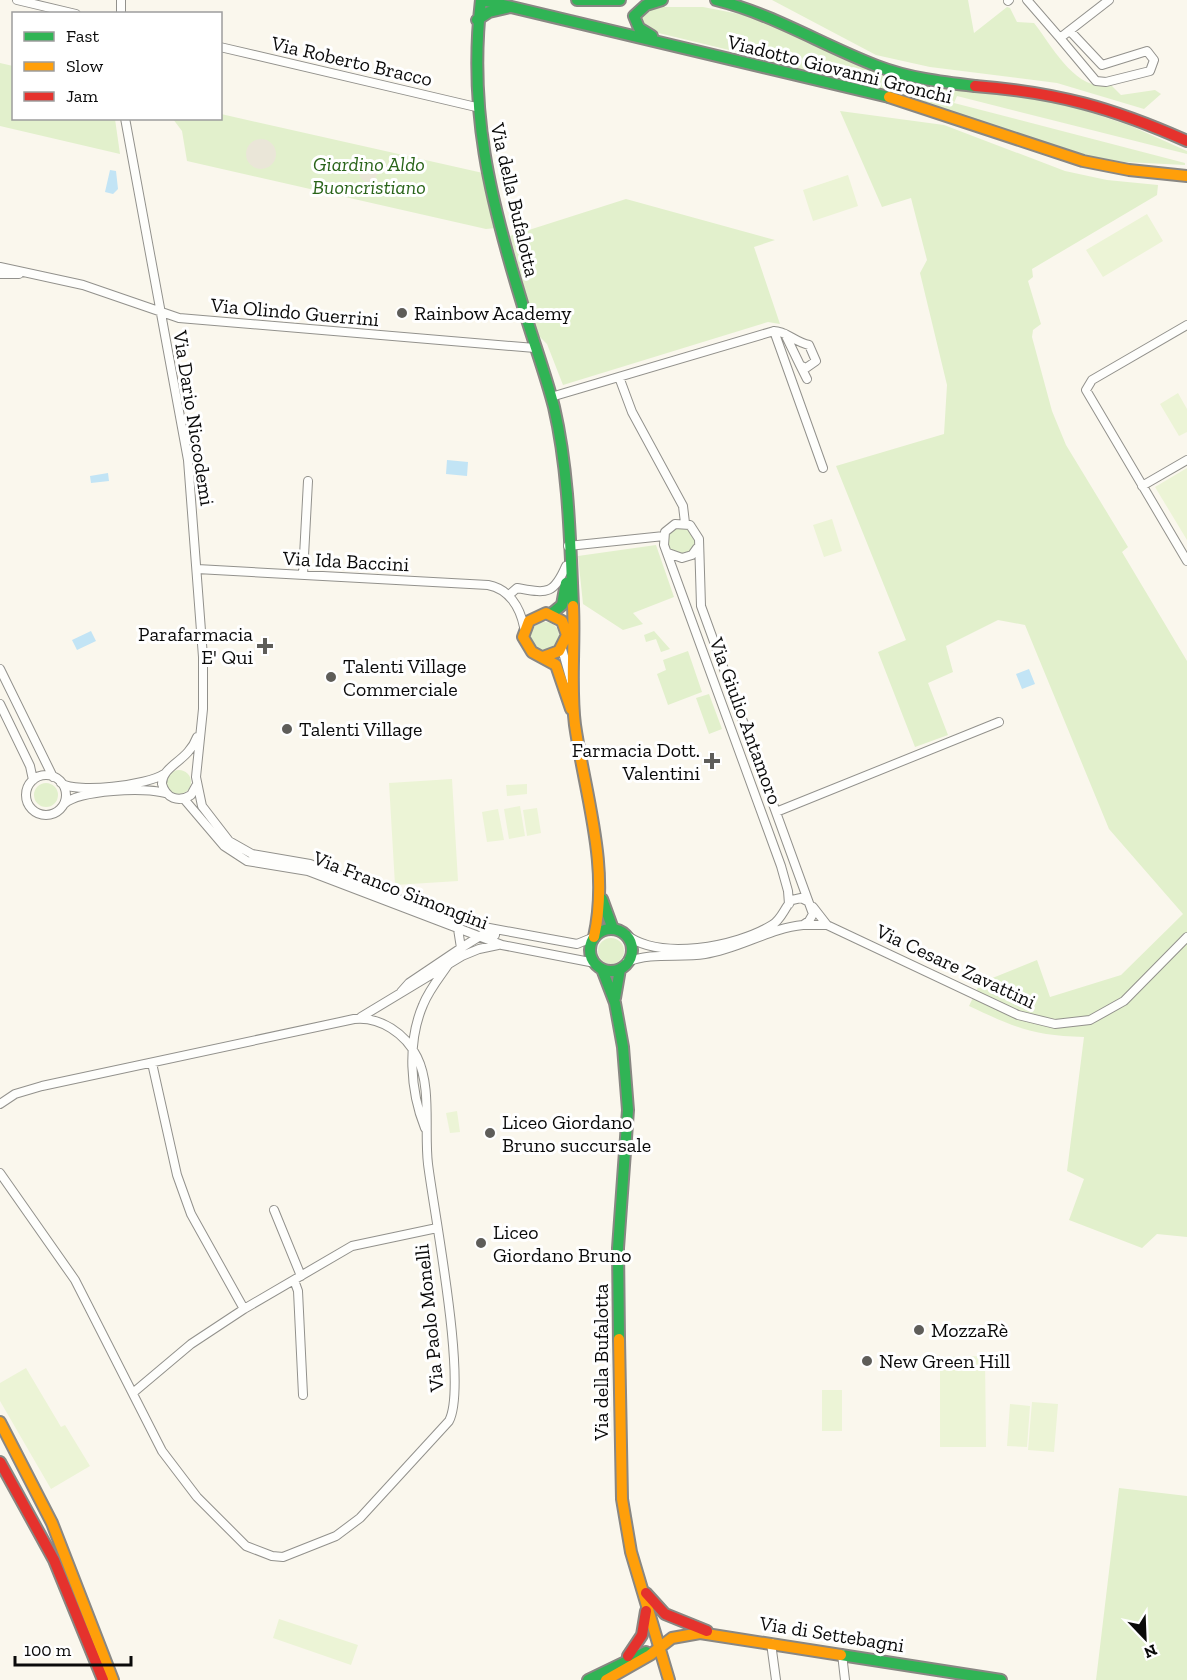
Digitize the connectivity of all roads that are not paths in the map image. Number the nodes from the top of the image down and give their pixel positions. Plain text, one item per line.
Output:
1 (17, 0) edge
2 (482, 0) edge
3 (577, 0) edge
4 (587, 0) edge
5 (620, 0) edge
6 (662, 0) edge
7 (716, 0) edge
8 (1027, 0) edge
9 (1109, 0) edge
10 (510, 6) junction
11 (68, 12) edge
12 (477, 20) junction
13 (1070, 31) junction
14 (1060, 38) junction
15 (222, 47) edge
16 (687, 48) junction
17 (476, 107) junction
18 (125, 120) edge
19 (1187, 142) edge
20 (1187, 170) edge
21 (1140, 171) junction
22 (1187, 176) edge
23 (0, 267) edge
24 (0, 274) edge
25 (32, 275) junction
26 (161, 312) junction
27 (1187, 325) edge
28 (774, 331) junction
29 (785, 334) junction
30 (535, 348) junction
31 (816, 361) junction
32 (800, 365) junction
33 (823, 369) dead end
34 (619, 376) junction
35 (807, 379) dead end
36 (551, 398) junction
37 (1187, 460) edge
38 (822, 468) dead end
39 (308, 481) dead end
40 (1142, 486) junction
41 (685, 523) junction
42 (664, 536) junction
43 (568, 546) junction
44 (697, 548) junction
45 (666, 551) junction
46 (1187, 561) edge
47 (566, 566) junction
48 (198, 569) junction
49 (303, 574) junction
50 (509, 595) junction
51 (572, 597) junction
52 (551, 614) junction
53 (525, 627) junction
54 (566, 629) junction
55 (562, 649) junction
56 (543, 657) junction
57 (0, 669) edge
58 (575, 697) junction
59 (15, 701) junction
60 (1, 705) edge
61 (573, 713) junction
62 (999, 722) dead end
63 (201, 726) junction
64 (176, 765) junction
65 (164, 774) junction
66 (56, 779) junction
67 (33, 780) junction
68 (196, 781) junction
69 (165, 793) junction
70 (184, 799) junction
71 (64, 804) junction
72 (776, 812) junction
73 (598, 881) junction
74 (810, 903) junction
75 (788, 906) junction
76 (801, 925) junction
77 (827, 925) junction
78 (458, 929) junction
79 (613, 929) junction
80 (625, 934) junction
81 (529, 936) junction
82 (478, 937) junction
83 (594, 937) junction
84 (1187, 937) edge
85 (540, 938) junction
86 (502, 945) junction
87 (461, 948) junction
88 (539, 953) junction
89 (448, 965) junction
90 (623, 965) junction
91 (598, 966) junction
92 (400, 992) junction
93 (615, 1003) junction
94 (360, 1018) junction
95 (412, 1050) junction
96 (152, 1063) junction
97 (0, 1104) edge
98 (0, 1173) edge
99 (274, 1210) dead end
100 (436, 1228) junction
101 (297, 1278) junction
102 (244, 1309) junction
103 (134, 1392) junction
104 (303, 1395) dead end
105 (0, 1422) edge
106 (0, 1462) edge
107 (641, 1586) junction
108 (646, 1605) junction
109 (716, 1634) junction
110 (771, 1643) junction
111 (660, 1646) junction
112 (842, 1654) junction
113 (626, 1659) junction
114 (103, 1680) edge
115 (113, 1680) edge
116 (588, 1680) edge
117 (606, 1680) edge
118 (669, 1680) edge
119 (776, 1680) edge
120 (845, 1680) edge
121 (1001, 1680) edge

1 - 11 street
2 - 10 street, Viadotto Giovanni Gronchi
2 - 12 street, Via della Bufalotta
3 - 4 street
4 - 5 street
6 - 16 street
7 - 19 street, Viadotto Giovanni Gronchi
8 - 14 street
9 - 13 street
10 - 12 street
10 - 16 street, Viadotto Giovanni Gronchi
12 - 17 street, Via della Bufalotta
13 - 14 street
13 - 14 street
15 - 17 street, Via Roberto Bracco
16 - 21 street, Viadotto Giovanni Gronchi
17 - 30 street, Via della Bufalotta
18 - 26 street, Via Dario Niccodemi
20 - 21 street
21 - 22 street, Viadotto Giovanni Gronchi
23 - 25 street
24 - 25 street
25 - 26 street, Via Olindo Guerrini
26 - 30 street, Via Olindo Guerrini
26 - 48 street, Via Dario Niccodemi
27 - 40 street
28 - 29 street
28 - 34 street
28 - 38 street
29 - 31 street
29 - 32 street
30 - 36 street, Via della Bufalotta
31 - 32 street
31 - 33 street
32 - 35 street
34 - 36 street
34 - 41 street
36 - 43 street, Via della Bufalotta
37 - 40 street
39 - 49 street
40 - 46 street
41 - 42 street
41 - 44 street, Via Giulio Antamoro
42 - 43 street
42 - 45 street, Via Giulio Antamoro
43 - 47 street, Via della Bufalotta
43 - 51 street, Via della Bufalotta
44 - 45 street
44 - 72 street, Via Giulio Antamoro
45 - 75 street, Via Giulio Antamoro
47 - 50 street
47 - 52 street, Via della Bufalotta
48 - 49 street, Via Ida Baccini
48 - 63 street, Via Dario Niccodemi
49 - 50 street, Via Ida Baccini
50 - 53 street
51 - 54 street, Via della Bufalotta
51 - 58 street, Via della Bufalotta
52 - 53 street
52 - 54 street
53 - 56 street, Via della Bufalotta
54 - 55 street, Via della Bufalotta
55 - 56 street
55 - 58 street, Via della Bufalotta
56 - 61 street, Via della Bufalotta
57 - 59 street
58 - 61 street, Via della Bufalotta
59 - 60 street
59 - 66 street
60 - 67 street
61 - 73 street, Via della Bufalotta
62 - 72 street
63 - 64 street, Via Dario Niccodemi
63 - 68 street, Via Dario Niccodemi
64 - 65 street
64 - 68 street
65 - 66 street
65 - 69 street
66 - 67 street
66 - 71 street
67 - 71 street
68 - 70 street
68 - 81 street, Via Franco Simongini
69 - 70 street
69 - 71 street
70 - 78 street, Via Franco Simongini
72 - 74 street, Via Giulio Antamoro
73 - 79 street, Via della Bufalotta
73 - 83 street, Via della Bufalotta
74 - 75 street
74 - 76 street
74 - 77 street, Via Cesare Zavattini
75 - 76 street
75 - 80 street
76 - 77 street, Via Cesare Zavattini
76 - 90 street, Via Cesare Zavattini
77 - 84 street, Via Cesare Zavattini
78 - 82 street, Via Franco Simongini
78 - 87 street
79 - 80 street
79 - 83 street
80 - 90 street
81 - 82 street
81 - 85 street, Via Franco Simongini
82 - 86 street, Via Franco Simongini
82 - 87 street
83 - 85 street, Via Franco Simongini
83 - 91 street
85 - 88 street
86 - 88 street, Via Franco Simongini
86 - 89 street
87 - 92 street
88 - 91 street, Via Franco Simongini
89 - 92 street
89 - 95 street
90 - 91 street
90 - 93 street, Via della Bufalotta
91 - 93 street, Via della Bufalotta
92 - 94 street
93 - 107 street, Via della Bufalotta
94 - 95 street
94 - 96 street
95 - 100 street, Via Paolo Monelli
96 - 97 street
96 - 102 street
98 - 103 street, Via Paolo Monelli
99 - 101 street
100 - 101 street, Via Paolo Monelli
100 - 103 street, Via Paolo Monelli
101 - 102 street, Via Paolo Monelli
101 - 104 street
102 - 103 street, Via Paolo Monelli
105 - 115 street
106 - 114 street
107 - 108 street, Via della Bufalotta
107 - 109 street
108 - 111 street, Via della Bufalotta
108 - 113 street
109 - 110 street, Via di Settebagni
109 - 111 street, Via di Settebagni
110 - 112 street, Via di Settebagni
110 - 119 street
111 - 113 street
111 - 117 street
111 - 118 street, Via della Bufalotta
112 - 120 street
112 - 121 street, Via di Settebagni
113 - 116 street

